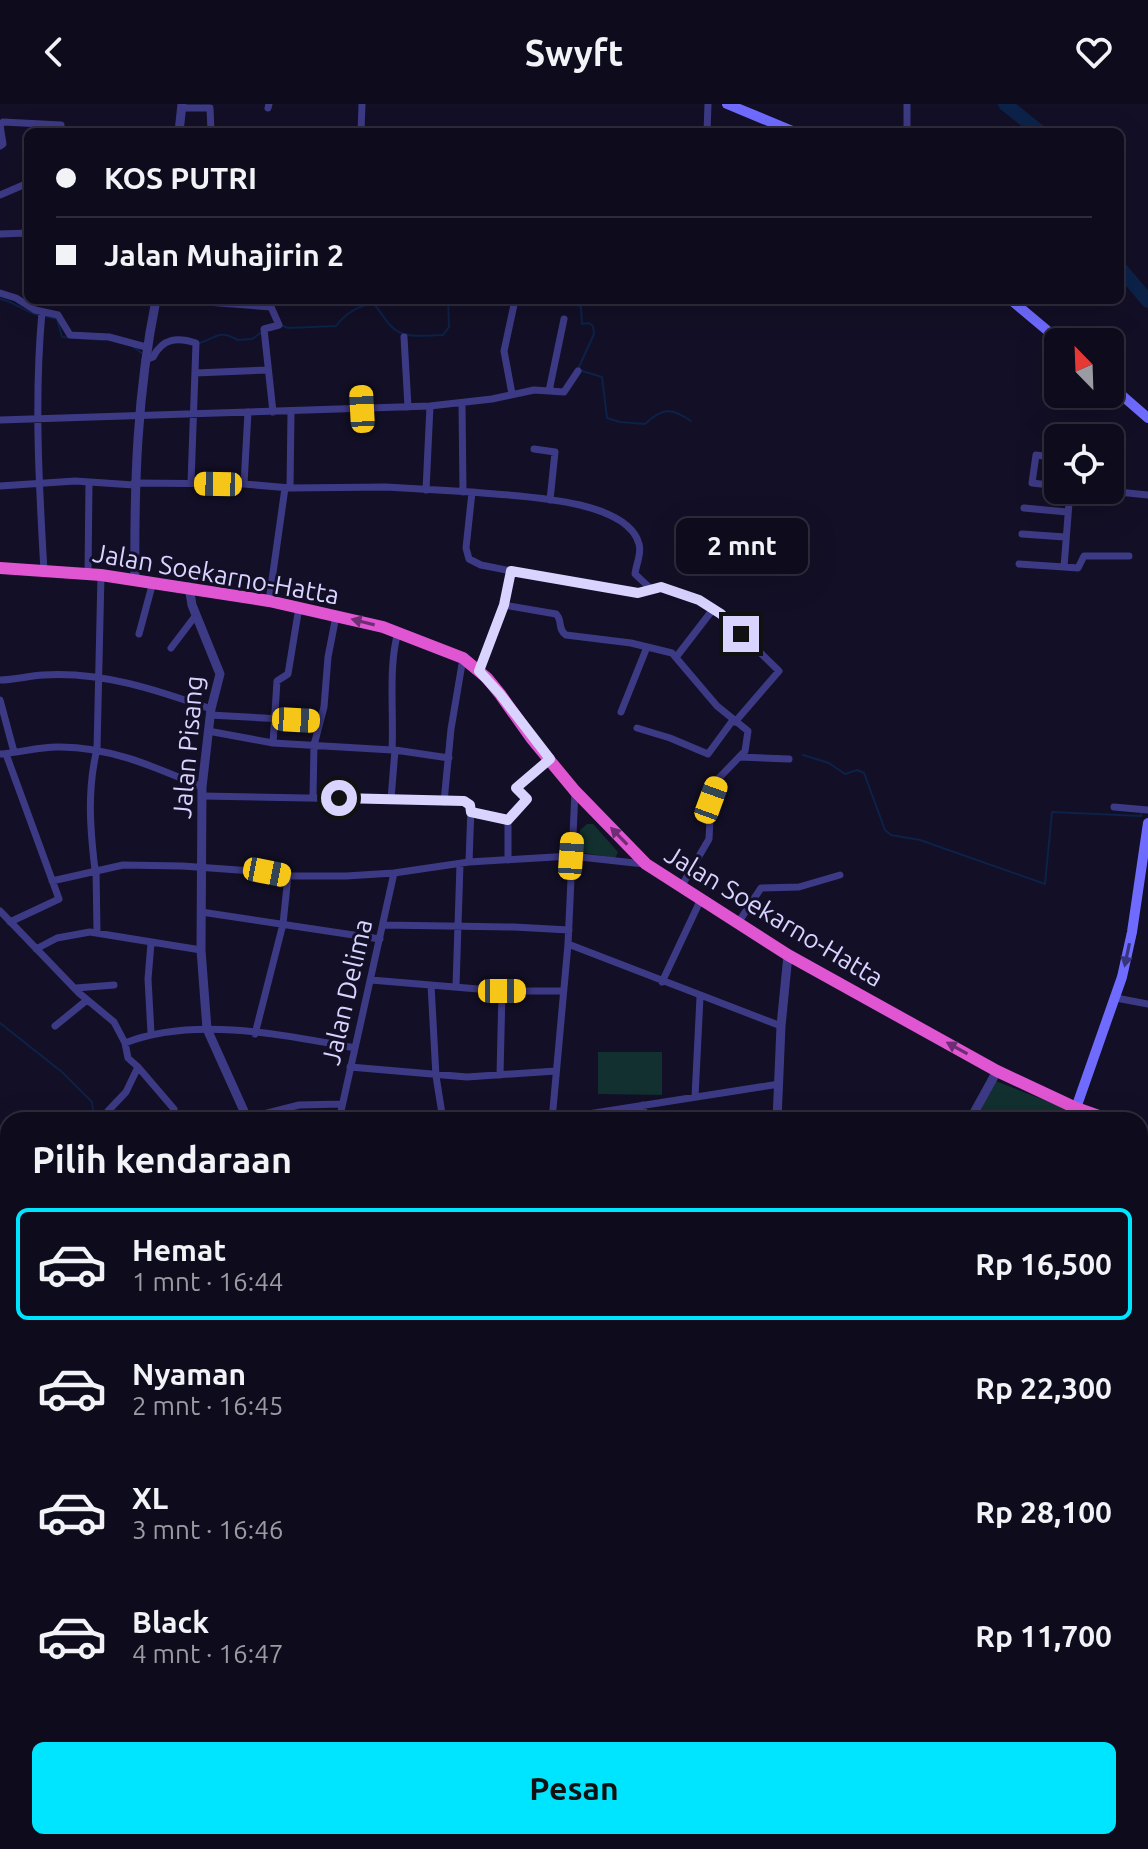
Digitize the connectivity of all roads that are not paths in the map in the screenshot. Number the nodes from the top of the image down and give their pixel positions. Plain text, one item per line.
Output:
1 (362, 104) edge
2 (708, 104) edge
3 (727, 104) edge
4 (907, 104) edge
5 (182, 106) edge
6 (0, 125) edge
7 (61, 125) dead end
8 (179, 128) edge
9 (211, 128) edge
10 (361, 128) edge
11 (707, 128) edge
12 (780, 128) edge
13 (907, 128) edge
14 (0, 146) edge
15 (24, 185) edge
16 (0, 195) edge
17 (24, 233) edge
18 (0, 234) edge
19 (0, 293) edge
20 (24, 304) edge
21 (25, 304) edge
22 (155, 304) edge
23 (232, 304) edge
24 (514, 304) edge
25 (1016, 304) edge
26 (42, 312) junction
27 (564, 319) dead end
28 (1044, 328) edge
29 (404, 337) dead end
30 (145, 354) junction
31 (267, 370) junction
32 (578, 371) dead end
33 (195, 373) junction
34 (549, 391) junction
35 (361, 393) dead end
36 (512, 394) junction
37 (1124, 397) edge
38 (462, 404) junction
39 (430, 406) junction
40 (408, 407) junction
41 (362, 409) junction
42 (248, 412) junction
43 (273, 412) junction
44 (291, 412) junction
45 (193, 414) junction
46 (138, 416) junction
47 (1148, 418) edge
48 (38, 419) junction
49 (0, 420) edge
50 (534, 449) dead end
51 (1044, 456) edge
52 (39, 482) junction
53 (89, 482) junction
54 (191, 483) junction
55 (134, 484) junction
56 (244, 484) junction
57 (1044, 484) edge
58 (0, 486) edge
59 (287, 488) junction
60 (426, 490) junction
61 (467, 492) junction
62 (1124, 493) edge
63 (1148, 495) edge
64 (550, 500) junction
65 (1068, 504) edge
66 (1024, 508) dead end
67 (1067, 512) junction
68 (1022, 534) dead end
69 (1065, 537) junction
70 (1129, 556) dead end
71 (1019, 564) dead end
72 (1064, 567) junction
73 (0, 568) edge
74 (44, 571) junction
75 (511, 571) junction
76 (94, 574) junction
77 (135, 579) junction
78 (153, 582) junction
79 (189, 587) junction
80 (652, 590) junction
81 (269, 601) junction
82 (504, 605) junction
83 (299, 607) junction
84 (714, 608) junction
85 (196, 615) junction
86 (336, 616) junction
87 (398, 632) junction
88 (139, 634) dead end
89 (647, 647) junction
90 (171, 648) dead end
91 (677, 656) junction
92 (463, 658) junction
93 (479, 671) junction
94 (99, 677) junction
95 (0, 680) edge
96 (0, 700) edge
97 (210, 712) junction
98 (621, 712) dead end
99 (274, 718) junction
100 (319, 721) junction
101 (734, 721) junction
102 (637, 728) dead end
103 (208, 731) junction
104 (273, 743) junction
105 (314, 745) junction
106 (97, 749) junction
107 (394, 750) junction
108 (7, 753) edge
109 (740, 757) junction
110 (449, 758) junction
111 (550, 759) junction
112 (789, 759) dead end
113 (575, 791) junction
114 (202, 792) junction
115 (313, 797) junction
116 (391, 799) junction
117 (444, 802) junction
118 (1114, 807) dead end
119 (1148, 810) edge
120 (471, 812) junction
121 (508, 820) junction
122 (1148, 823) edge
123 (571, 856) junction
124 (508, 860) junction
125 (465, 863) junction
126 (646, 864) junction
127 (203, 868) junction
128 (96, 870) junction
129 (394, 873) junction
130 (840, 875) dead end
131 (288, 876) junction
132 (52, 881) junction
133 (1144, 883) edge
134 (681, 887) junction
135 (701, 899) junction
136 (0, 911) edge
137 (201, 912) junction
138 (10, 922) junction
139 (738, 923) junction
140 (283, 924) junction
141 (383, 925) junction
142 (460, 925) junction
143 (569, 930) junction
144 (97, 932) junction
145 (380, 939) junction
146 (151, 943) junction
147 (568, 944) junction
148 (36, 949) junction
149 (201, 950) junction
150 (788, 955) junction
151 (371, 980) junction
152 (662, 982) junction
153 (114, 985) dead end
154 (431, 985) junction
155 (456, 986) junction
156 (76, 988) junction
157 (502, 991) junction
158 (563, 991) junction
159 (700, 997) junction
160 (1116, 998) junction
161 (87, 1000) junction
162 (1148, 1004) edge
163 (55, 1026) dead end
164 (781, 1026) junction
165 (207, 1029) junction
166 (151, 1033) junction
167 (255, 1034) junction
168 (125, 1043) junction
169 (355, 1048) junction
170 (138, 1067) junction
171 (350, 1067) junction
172 (556, 1071) junction
173 (997, 1071) junction
174 (500, 1075) junction
175 (436, 1076) junction
176 (779, 1084) junction
177 (695, 1097) junction
178 (342, 1104) junction
179 (643, 1105) junction
180 (174, 1109) dead end
181 (108, 1112) edge
182 (244, 1112) edge
183 (273, 1112) edge
184 (340, 1112) edge
185 (442, 1112) edge
186 (552, 1112) edge
187 (600, 1112) edge
188 (644, 1112) edge
189 (777, 1112) edge
190 (974, 1112) edge
191 (1070, 1112) edge
192 (1075, 1112) edge

1 - 10 street
2 - 11 street
3 - 12 main road
4 - 13 street
5 - 8 street
5 - 9 street
6 - 7 street
6 - 14 street
15 - 16 street
17 - 18 street
19 - 20 street
21 - 26 street
22 - 30 street
23 - 31 street
24 - 36 street
25 - 28 main road
26 - 30 street
26 - 48 street
27 - 34 street
29 - 40 street
30 - 33 street
30 - 46 street
31 - 33 street
31 - 43 street
32 - 34 street
33 - 45 street
34 - 36 street
35 - 41 street
36 - 38 street
37 - 47 main road
38 - 39 street
38 - 61 street
39 - 40 street
39 - 60 street
40 - 41 street
41 - 44 street
42 - 43 street
42 - 45 street
42 - 56 street
43 - 44 street
44 - 59 street
45 - 46 street
45 - 54 street
46 - 48 street
46 - 55 street
48 - 49 street
48 - 52 street
50 - 64 street
51 - 57 street
52 - 53 street
52 - 58 street
52 - 74 street
53 - 55 street
53 - 76 street
54 - 55 street
54 - 56 street
55 - 77 street
56 - 59 street
59 - 60 street
59 - 81 street
60 - 61 street
61 - 64 street
61 - 75 street
62 - 63 street
64 - 80 street
65 - 67 street
66 - 67 street
67 - 69 street
68 - 69 street
69 - 72 street
70 - 72 street
71 - 72 street
73 - 74 highway, Jalan Soekarno-Hatta
74 - 76 highway, Jalan Soekarno-Hatta
75 - 80 street
75 - 82 street
76 - 77 highway, Jalan Soekarno-Hatta
76 - 94 street
77 - 78 highway, Jalan Soekarno-Hatta
78 - 79 highway, Jalan Soekarno-Hatta
78 - 88 street
79 - 81 highway, Jalan Soekarno-Hatta
79 - 85 street, Jalan Pisang
80 - 84 street
81 - 83 highway, Jalan Soekarno-Hatta
82 - 89 street
82 - 93 street
83 - 86 highway, Jalan Soekarno-Hatta
83 - 99 street
84 - 91 street
84 - 101 street
85 - 90 street
85 - 97 street, Jalan Pisang
87 -> 86 highway, Jalan Soekarno-Hatta
86 - 100 street
87 - 92 highway, Jalan Soekarno-Hatta
87 - 107 street
89 - 91 street
89 - 98 street
91 - 101 street
92 - 93 highway, Jalan Soekarno-Hatta
92 - 110 street
93 - 111 highway, Jalan Soekarno-Hatta
94 - 95 street
94 - 97 street
94 - 106 street
96 - 108 street
97 - 99 street
97 - 103 street, Jalan Pisang
99 - 100 street
99 - 104 street
100 - 105 street
101 - 102 street
101 - 109 street
103 - 104 street
103 - 114 street, Jalan Pisang
104 - 105 street
105 - 107 street
105 - 115 street
106 - 108 street
106 - 114 street
106 - 128 street
107 - 110 street
107 - 116 street
108 - 132 street
109 - 112 street
109 - 134 street
110 - 117 street
111 - 113 highway, Jalan Soekarno-Hatta
111 - 121 street
113 - 123 street
126 -> 113 highway, Jalan Soekarno-Hatta
114 - 115 street
114 - 127 street, Jalan Pisang
115 - 116 street
116 - 117 street
117 - 120 street
118 - 119 street
120 - 121 street
120 - 125 street
121 - 124 street
122 - 133 main road
123 - 124 street
123 - 126 street
123 - 143 street
124 - 125 street
125 - 129 street
125 - 142 street
126 - 134 highway, Jalan Soekarno-Hatta
127 - 128 street
127 - 131 street
127 - 137 street, Jalan Pisang
128 - 132 street
128 - 144 street
129 - 131 street
129 - 141 street, Jalan Delima
130 - 139 street
131 - 140 street
132 - 138 street
133 -> 160 main road
134 - 135 highway, Jalan Soekarno-Hatta
135 - 139 highway, Jalan Soekarno-Hatta
135 - 152 street
136 - 138 street
137 - 140 street
137 - 149 street, Jalan Pisang
138 - 148 street
139 - 150 highway, Jalan Soekarno-Hatta
140 - 145 street
140 - 167 street
141 - 142 street
141 - 145 street, Jalan Delima
142 - 143 street
142 - 155 street
143 - 147 street
144 - 146 street
144 - 148 street
145 - 151 street, Jalan Delima
146 - 149 street
146 - 166 street
147 - 152 street
147 - 158 street
148 - 156 street
149 - 165 street, Jalan Pisang
150 - 164 street
173 -> 150 highway, Jalan Soekarno-Hatta
151 - 154 street
151 - 169 street, Jalan Delima
152 - 159 street
153 - 156 street
154 - 155 street
154 - 175 street
155 - 157 street
156 - 161 street
157 - 158 street
157 - 174 street
158 - 172 street
159 - 164 street
159 - 177 street
160 - 162 street
160 - 192 main road
161 - 163 street
161 - 168 street
164 - 176 street
165 - 166 street
165 - 167 street
165 - 182 street, Jalan Pisang
166 - 168 street
167 - 169 street
168 - 170 street
169 - 171 street, Jalan Delima
170 - 180 street
170 - 181 street
171 - 175 street
171 - 178 street, Jalan Delima
172 - 174 street
172 - 186 street
173 - 190 street
173 - 191 highway, Jalan Soekarno-Hatta
174 - 175 street
175 - 185 street
176 - 177 street
176 - 189 street
177 - 179 street
178 - 183 street
178 - 184 street, Jalan Delima
179 - 187 street
179 - 188 street

